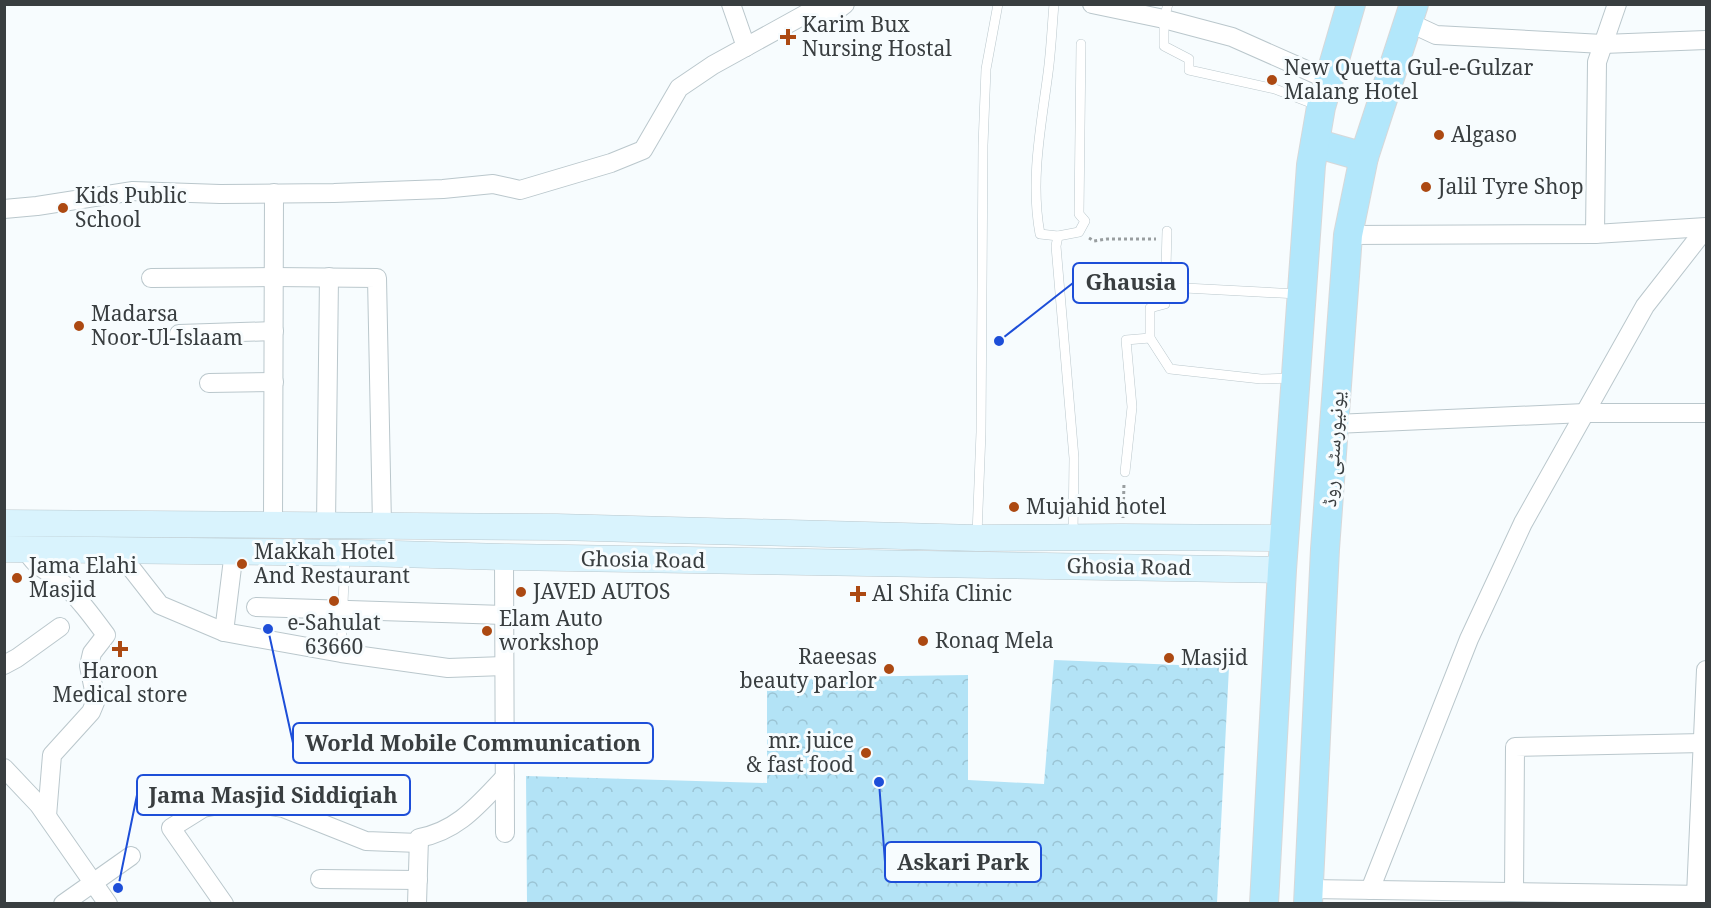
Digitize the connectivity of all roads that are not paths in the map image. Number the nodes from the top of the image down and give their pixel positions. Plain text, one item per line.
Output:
1 (731, 4) edge
2 (844, 4) edge
3 (998, 4) edge
4 (1054, 4) edge
5 (1351, 4) edge
6 (1617, 4) edge
7 (1092, 5) edge
8 (1166, 12) edge
9 (1411, 13) edge
10 (1707, 40) edge
11 (1081, 44) dead end
12 (1603, 44) junction
13 (746, 47) junction
14 (1325, 94) junction
15 (1315, 143) junction
16 (1364, 157) junction
17 (274, 193) junction
18 (4, 209) edge
19 (1707, 227) edge
20 (1595, 234) junction
21 (1167, 235) road end
22 (1348, 235) junction
23 (1058, 236) junction
24 (274, 277) junction
25 (329, 277) junction
26 (151, 278) dead end
27 (1166, 287) junction
28 (1300, 294) junction
29 (274, 331) junction
30 (179, 333) dead end
31 (1150, 338) junction
32 (1295, 378) junction
33 (274, 382) junction
34 (209, 383) dead end
35 (1707, 413) edge
36 (1584, 414) junction
37 (1335, 424) junction
38 (1125, 472) road end
39 (4, 523) edge
40 (273, 524) junction
41 (326, 525) junction
42 (382, 525) junction
43 (486, 526) junction
44 (977, 538) junction
45 (1073, 538) junction
46 (1285, 538) junction
47 (15, 550) edge
48 (117, 550) junction
49 (234, 551) junction
50 (345, 553) junction
51 (494, 556) junction
52 (1282, 570) junction
53 (256, 607) dead end
54 (343, 611) junction
55 (504, 615) junction
56 (60, 627) dead end
57 (224, 632) junction
58 (341, 653) junction
59 (4, 665) edge
60 (504, 666) junction
61 (1707, 670) edge
62 (1703, 743) junction
63 (4, 768) edge
64 (505, 777) junction
65 (46, 816) junction
66 (505, 833) dead end
67 (419, 843) junction
68 (131, 856) dead end
69 (320, 879) dead end
70 (418, 880) junction
71 (93, 882) junction
72 (1370, 890) junction
73 (1514, 892) junction
74 (1701, 895) edge
75 (1309, 896) edge
76 (63, 903) edge
77 (108, 903) edge
78 (224, 903) edge
79 (417, 903) edge
80 (1264, 903) edge

1 - 13 street
2 - 13 street
3 - 44 lane
4 - 23 lane
5 - 14 main road, یونیورسٹی روڈ
6 - 12 street
7 - 8 street
8 - 14 street
8 - 14 lane
9 - 12 street
9 - 16 main road, یونیورسٹی روڈ
10 - 12 street
11 - 23 lane
12 - 20 street
13 - 17 street
14 - 15 main road, یونیورسٹی روڈ
15 - 16 main road
15 - 28 main road, یونیورسٹی روڈ
16 - 22 main road, یونیورسٹی روڈ
17 - 18 street
17 - 24 street
19 - 20 street
19 - 36 street
20 - 22 street
21 - 27 lane
22 - 37 main road, یونیورسٹی روڈ
23 - 45 lane
24 - 25 street
24 - 26 street
24 - 29 street
25 - 41 street
25 - 42 street
27 - 28 lane
27 - 31 lane
28 - 32 main road, یونیورسٹی روڈ
29 - 30 street
29 - 33 street
31 - 32 lane
31 - 38 lane
32 - 46 main road, یونیورسٹی روڈ
33 - 34 street
33 - 40 street
35 - 36 street
36 - 37 street
36 - 72 street
37 - 75 main road, یونیورسٹی روڈ
39 - 40 main road
40 - 41 main road
41 - 42 main road
42 - 43 main road
43 - 44 main road
43 - 51 main road
44 - 45 main road
45 - 46 main road
46 - 52 main road, یونیورسٹی روڈ
47 - 48 main road, Ghosia Road
47 - 65 street
48 - 49 main road, Ghosia Road
48 - 57 street
49 - 50 main road, Ghosia Road
49 - 57 street
50 - 51 main road, Ghosia Road
50 - 54 lane
51 - 52 main road, Ghosia Road
51 - 55 street
52 - 80 main road, یونیورسٹی روڈ
53 - 54 street
54 - 55 street
54 - 58 lane
55 - 60 street
56 - 59 street
57 - 58 street
58 - 60 street
60 - 64 street
61 - 62 street
62 - 73 street
62 - 74 street
63 - 65 street
64 - 66 street
64 - 67 street
65 - 71 street
67 - 70 street
67 - 78 street
68 - 71 street
69 - 70 street
70 - 79 street
71 - 76 street
71 - 77 street
72 - 73 street
72 - 75 street
73 - 74 street

